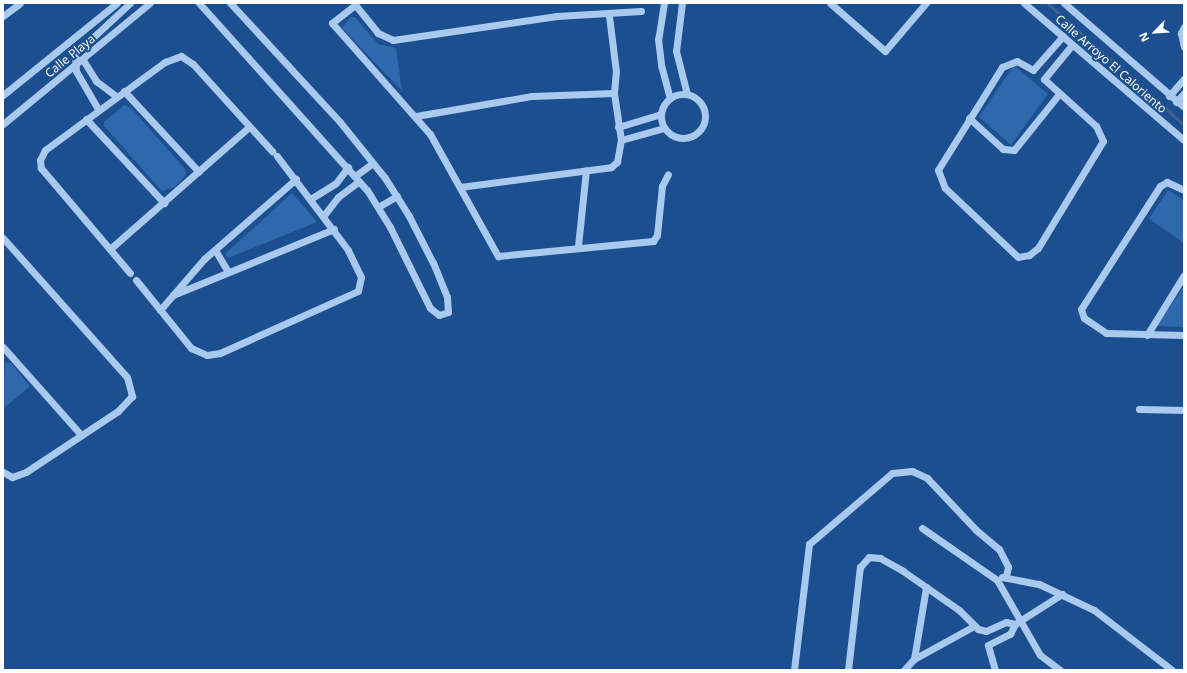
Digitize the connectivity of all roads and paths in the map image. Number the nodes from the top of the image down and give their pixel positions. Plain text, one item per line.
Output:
1 (20, 3) edge
2 (117, 3) edge
3 (130, 3) edge
4 (150, 3) edge
5 (199, 3) edge
6 (230, 3) edge
7 (664, 3) edge
8 (682, 3) edge
9 (830, 3) edge
10 (926, 3) edge
11 (1024, 3) edge
12 (1064, 3) edge
13 (642, 11) dead end
14 (3, 16) edge
15 (609, 16) junction
16 (1184, 27) edge
17 (1063, 36) junction
18 (1072, 45) junction
19 (1184, 47) edge
20 (83, 60) junction
21 (74, 66) junction
22 (1033, 70) junction
23 (1044, 79) junction
24 (1184, 79) edge
25 (124, 91) junction
26 (614, 93) junction
27 (1184, 93) edge
28 (687, 94) junction
29 (1059, 94) junction
30 (3, 95) edge
31 (116, 96) junction
32 (1169, 96) junction
33 (670, 98) junction
34 (1176, 102) junction
35 (1184, 107) edge
36 (98, 109) junction
37 (661, 114) junction
38 (416, 116) junction
39 (969, 118) junction
40 (86, 119) junction
41 (3, 124) edge
42 (249, 127) junction
43 (618, 127) junction
44 (664, 128) junction
45 (621, 140) junction
46 (1184, 140) edge
47 (373, 162) junction
48 (348, 167) junction
49 (586, 170) junction
50 (199, 172) junction
51 (668, 174) dead end
52 (357, 178) junction
53 (296, 179) junction
54 (460, 187) junction
55 (1184, 190) edge
56 (397, 196) junction
57 (312, 198) junction
58 (164, 203) junction
59 (378, 207) junction
60 (324, 215) junction
61 (334, 229) junction
62 (3, 238) edge
63 (578, 246) junction
64 (110, 249) junction
65 (215, 250) junction
66 (227, 270) junction
67 (130, 273) dead end
68 (1184, 275) edge
69 (136, 280) dead end
70 (173, 295) junction
71 (160, 310) junction
72 (1147, 335) junction
73 (1184, 335) edge
74 (3, 346) edge
75 (1138, 408) dead end
76 (1184, 410) edge
77 (81, 435) junction
78 (3, 472) edge
79 (922, 528) dead end
80 (1006, 576) junction
81 (997, 580) junction
82 (926, 587) junction
83 (1062, 594) junction
84 (1018, 622) junction
85 (974, 626) junction
86 (914, 659) junction
87 (794, 670) edge
88 (848, 670) edge
89 (904, 670) edge
90 (995, 670) edge
91 (1060, 670) edge
92 (1172, 670) edge

1 - 14 street
2 - 30 street, Calle Playa
3 - 21 street
4 - 20 street, Calle Playa
5 - 48 street
6 - 47 street
7 - 33 street
8 - 28 street
9 - 10 street
11 - 17 street, Calle Arroyo El Caloriento
12 - 32 street, Calle Arroyo El Caloriento
13 - 15 street
15 - 26 street
15 - 38 street
16 - 19 street
17 - 18 street, Calle Arroyo El Caloriento
17 - 22 street
18 - 23 street
18 - 46 street, Calle Arroyo El Caloriento
20 - 21 street, Calle Playa
20 - 31 street
21 - 36 street
21 - 41 street, Calle Playa
22 - 23 street
22 - 39 street
23 - 29 street
24 - 32 street
25 - 31 street
25 - 42 street
25 - 50 street
26 - 38 street
26 - 43 street
27 - 34 street
28 - 33 street
28 - 44 street
29 - 39 street
29 - 39 street
31 - 36 street
32 - 34 street, Calle Arroyo El Caloriento
33 - 37 street
34 - 35 street, Calle Arroyo El Caloriento
36 - 40 street
37 - 43 street
37 - 44 street
38 - 54 street
40 - 58 street
40 - 64 street
42 - 50 street
42 - 53 street
43 - 45 street
44 - 45 street
45 - 49 street
47 - 52 street
47 - 56 street
48 - 52 street
48 - 57 street
49 - 54 street
49 - 63 street
50 - 58 street
51 - 63 street
52 - 59 street
52 - 60 street
53 - 57 street
53 - 65 street
54 - 63 street
55 - 72 street
56 - 59 street
56 - 59 street
57 - 60 street
58 - 64 street
60 - 61 street
61 - 66 street
61 - 71 street
62 - 77 street
64 - 67 street
65 - 66 street
65 - 70 street
66 - 70 street
68 - 72 street
69 - 71 street
70 - 71 street
72 - 73 street
74 - 77 street
75 - 76 street
77 - 78 street
79 - 81 street
80 - 81 street
80 - 83 street
80 - 87 street
81 - 84 street
82 - 85 street
82 - 86 street
82 - 88 street
83 - 84 street
83 - 92 street
84 - 85 street
84 - 90 street
84 - 91 street
85 - 86 street
86 - 89 street

